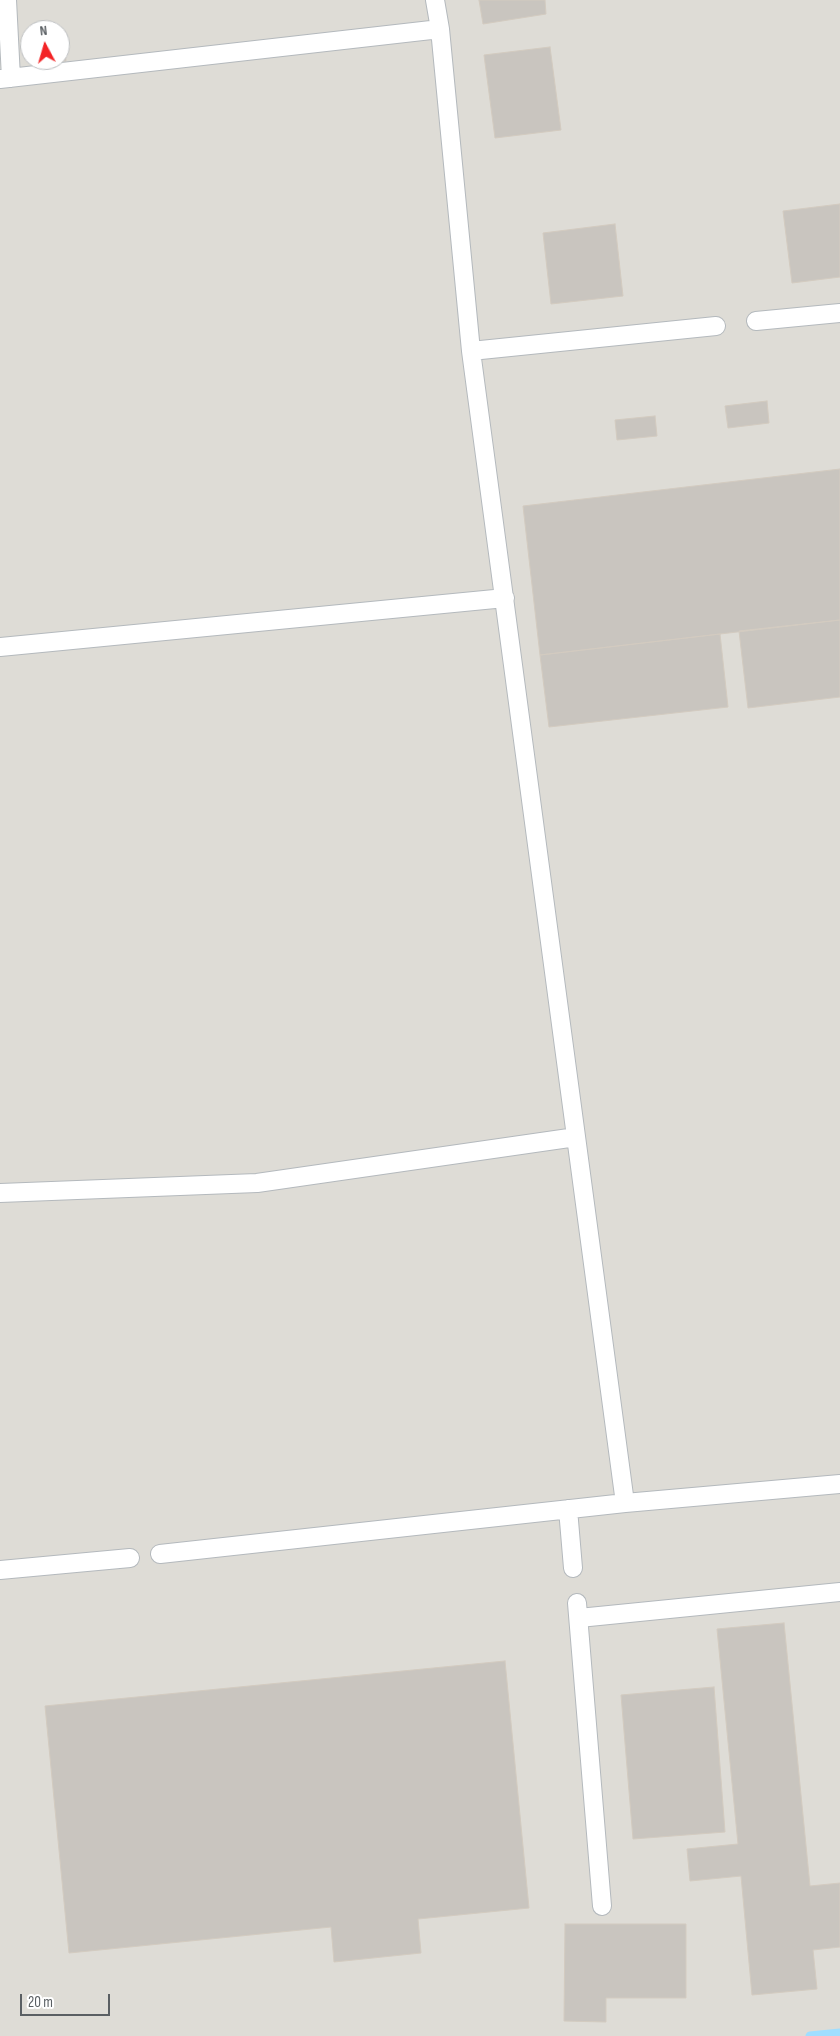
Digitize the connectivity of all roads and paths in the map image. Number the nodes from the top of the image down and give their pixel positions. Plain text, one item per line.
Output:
1 (7, 0) edge
2 (436, 0) edge
3 (440, 29) junction
4 (6, 78) edge
5 (840, 313) edge
6 (756, 321) dead end
7 (716, 326) dead end
8 (471, 351) junction
9 (505, 598) junction
10 (0, 647) edge
11 (576, 1137) junction
12 (0, 1192) edge
13 (840, 1484) edge
14 (626, 1503) junction
15 (568, 1510) junction
16 (160, 1554) dead end
17 (130, 1558) dead end
18 (573, 1568) dead end
19 (0, 1570) edge
20 (840, 1592) edge
21 (602, 1906) dead end

1 - 4 lane
2 - 3 lane
3 - 4 lane
3 - 8 lane
5 - 6 lane
7 - 8 lane
8 - 9 lane
9 - 10 lane
9 - 11 lane
11 - 12 lane
11 - 14 lane
13 - 14 lane
14 - 15 lane
15 - 16 lane
15 - 18 lane
17 - 19 lane
20 - 21 lane

